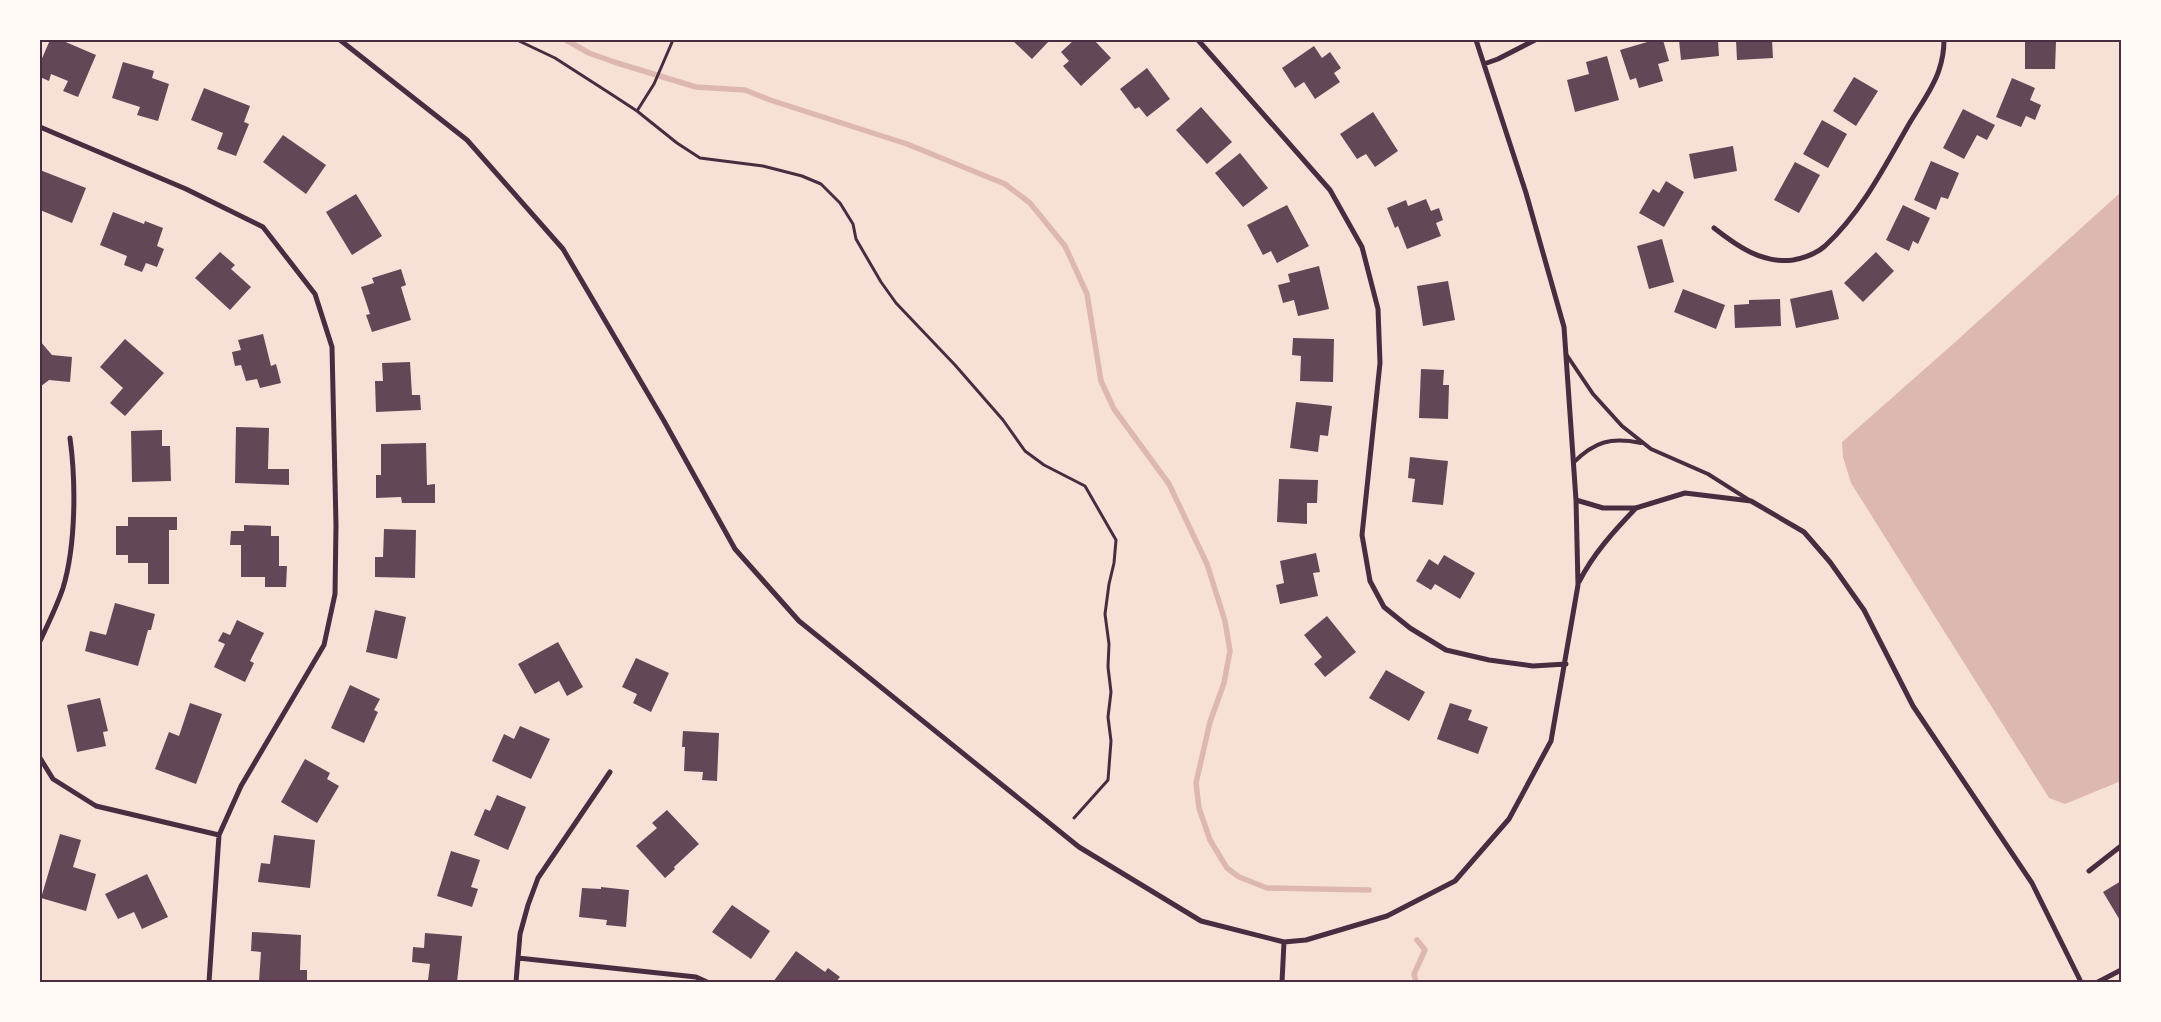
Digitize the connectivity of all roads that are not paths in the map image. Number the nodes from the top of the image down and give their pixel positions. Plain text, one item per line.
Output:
1 (340, 40) edge
2 (1198, 40) edge
3 (1476, 40) edge
4 (1535, 40) edge
5 (1944, 40) edge
6 (1484, 64) junction
7 (40, 127) edge
8 (1714, 228) dead end
9 (1566, 354) junction
10 (70, 438) dead end
11 (1643, 443) junction
12 (1573, 463) junction
13 (1576, 500) junction
14 (1751, 501) junction
15 (1636, 508) junction
16 (1578, 585) junction
17 (40, 641) edge
18 (1566, 664) junction
19 (40, 758) edge
20 (610, 772) dead end
21 (220, 835) junction
22 (2121, 846) edge
23 (2088, 871) dead end
24 (1284, 942) junction
25 (518, 958) junction
26 (2121, 970) edge
27 (209, 982) edge
28 (516, 982) edge
29 (707, 982) edge
30 (1282, 982) edge
31 (2081, 982) edge
32 (2098, 982) edge

1 - 24 street
2 - 18 street
3 - 6 street
4 - 6 street
5 - 8 street
6 - 9 street
7 - 21 street
9 - 11 lane
9 - 12 street
10 - 17 street
11 - 12 lane
11 - 14 lane
12 - 13 street
13 - 15 street
13 - 16 street
14 - 15 street
14 - 31 street
15 - 16 street
16 - 18 street
18 - 24 street
19 - 21 street
20 - 25 street
21 - 27 street
22 - 23 street
24 - 30 street
25 - 28 street
25 - 29 street
26 - 32 street

